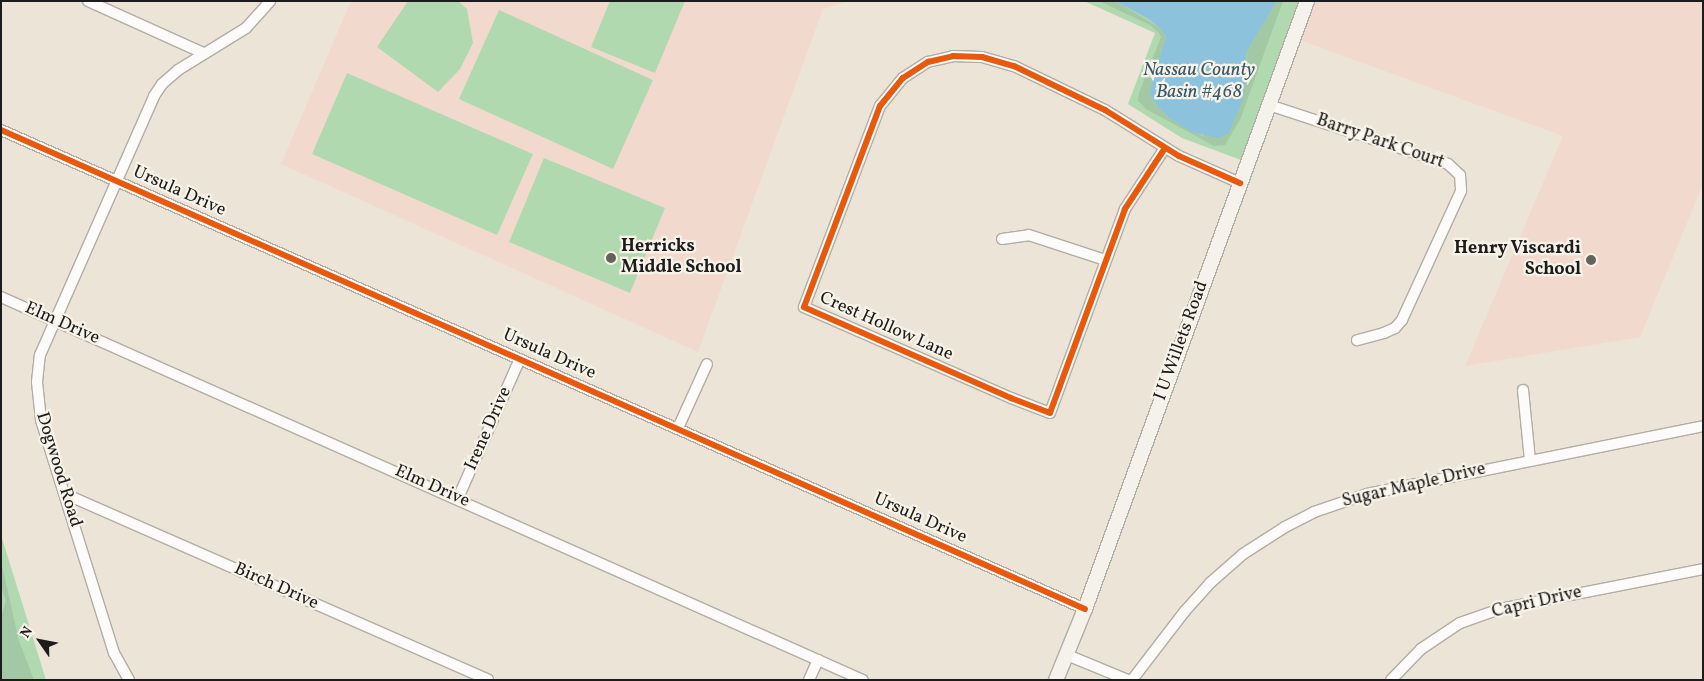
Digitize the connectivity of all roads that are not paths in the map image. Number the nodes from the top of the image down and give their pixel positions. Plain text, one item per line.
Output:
1 (88, 1) edge
2 (270, 1) edge
3 (1307, 1) edge
4 (203, 53) junction
5 (1269, 105) junction
6 (1, 130) edge
7 (1165, 148) junction
8 (116, 180) junction
9 (1240, 183) junction
10 (1002, 239) dead end
11 (1105, 260) junction
12 (1, 297) edge
13 (54, 320) junction
14 (1356, 340) dead end
15 (520, 359) junction
16 (707, 364) dead end
17 (1523, 390) dead end
18 (1703, 426) edge
19 (678, 428) junction
20 (1530, 460) junction
21 (65, 494) junction
22 (458, 498) junction
23 (1703, 569) edge
24 (1085, 609) junction
25 (1067, 655) junction
26 (818, 660) junction
27 (129, 680) edge
28 (488, 680) edge
29 (809, 680) edge
30 (863, 680) edge
31 (1056, 680) edge
32 (1130, 680) edge
33 (1392, 680) edge

1 - 4 street
2 - 4 street, Dogwood Road
3 - 5 main road, I U Willets Road
4 - 8 street, Dogwood Road
5 - 9 main road, I U Willets Road
5 - 14 street, Barry Park Court
6 - 8 street, Ursula Drive
7 - 9 street, Crest Hollow Lane
7 - 11 street, Crest Hollow Lane
7 - 11 street, Crest Hollow Lane
8 - 13 street, Dogwood Road
8 - 15 street, Ursula Drive
9 - 24 main road, I U Willets Road
10 - 11 street
12 - 13 street, Elm Drive
13 - 21 street, Dogwood Road
13 - 22 street, Elm Drive
15 - 19 street, Ursula Drive
15 - 22 street, Irene Drive
16 - 19 street
17 - 20 street
18 - 20 street, Sugar Maple Drive
19 - 24 street, Ursula Drive
20 - 32 street, Sugar Maple Drive
21 - 27 street, Dogwood Road
21 - 28 street, Birch Drive
22 - 26 street, Elm Drive
23 - 33 street, Capri Drive
24 - 25 main road, I U Willets Road
25 - 31 main road, I U Willets Road
25 - 32 street
26 - 29 street
26 - 30 street, Elm Drive

